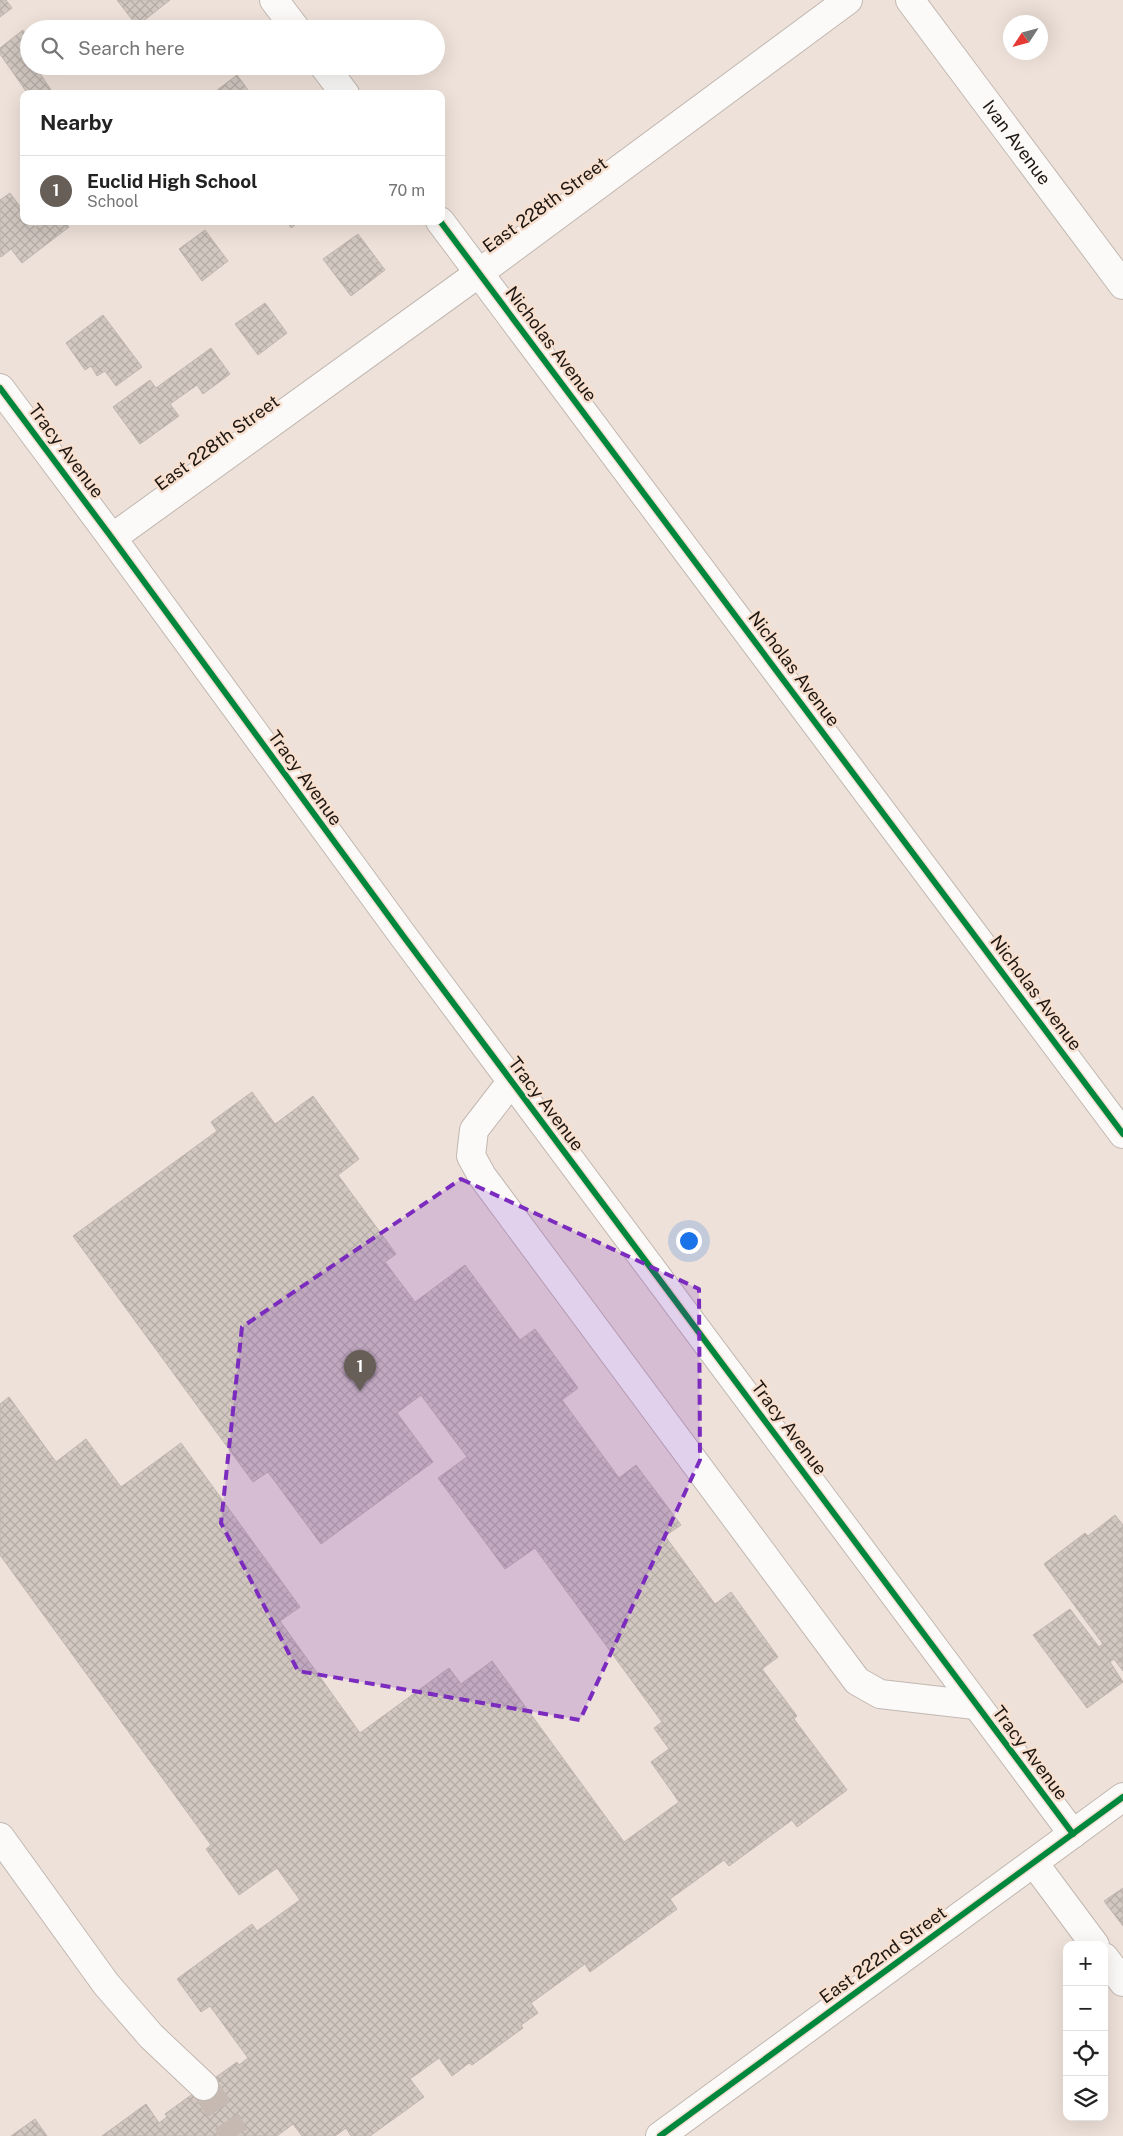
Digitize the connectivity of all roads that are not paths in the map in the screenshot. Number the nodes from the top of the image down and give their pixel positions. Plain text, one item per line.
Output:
1 (274, 0) edge
2 (848, 0) edge
3 (910, 0) edge
4 (289, 20) edge
5 (330, 75) edge
6 (341, 90) edge
7 (443, 225) edge
8 (479, 273) junction
9 (1123, 285) edge
10 (0, 388) edge
11 (112, 538) junction
12 (512, 1082) junction
13 (1123, 1134) edge
14 (975, 1705) junction
15 (1123, 1797) edge
16 (1073, 1834) junction
17 (0, 1837) edge
18 (1034, 1863) junction
19 (1092, 1941) edge
20 (1108, 1962) edge
21 (1123, 1982) edge
22 (204, 2086) tunnel mouth
23 (669, 2134) edge

1 - 4 street
2 - 8 street, East 228th Street
3 - 9 street, Ivan Avenue
5 - 6 street
7 - 8 street, Nicholas Avenue
8 - 11 street, East 228th Street
8 - 13 street, Nicholas Avenue
10 - 11 street, Tracy Avenue
11 - 12 street, Tracy Avenue
12 - 14 street, Tracy Avenue
12 - 14 street
14 - 16 street, Tracy Avenue
15 - 16 street, East 222nd Street
16 - 18 street, East 222nd Street
17 - 22 street
18 - 19 street
18 - 23 street, East 222nd Street
20 - 21 street

